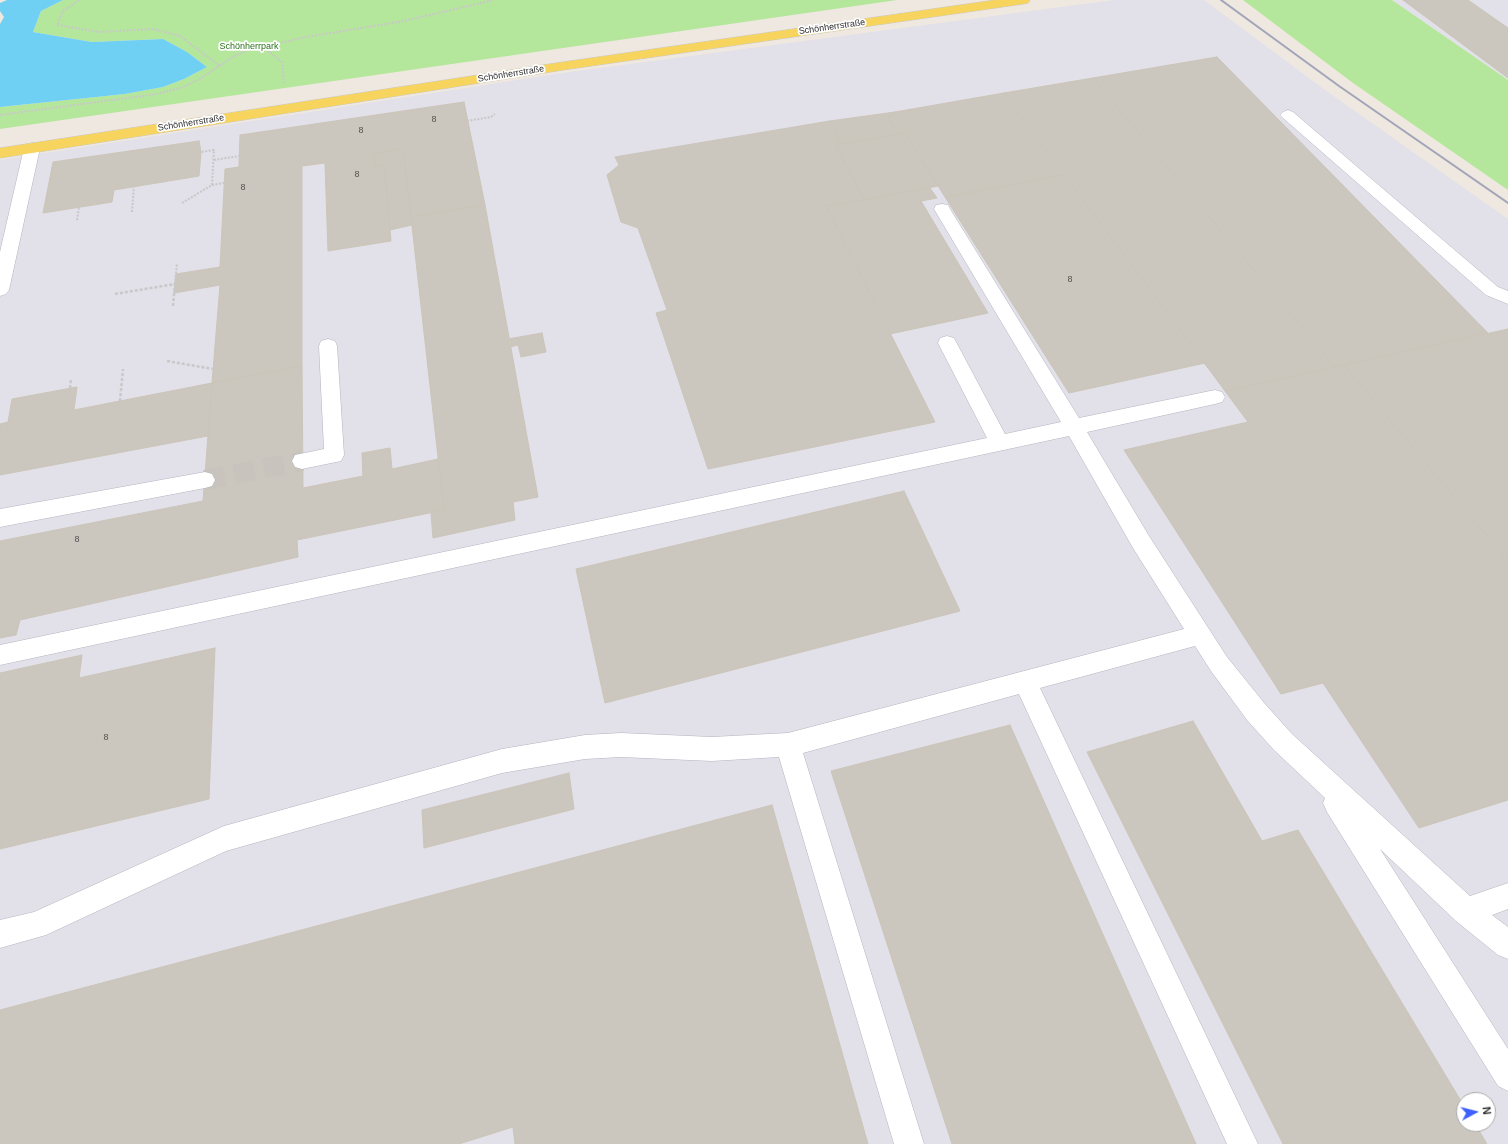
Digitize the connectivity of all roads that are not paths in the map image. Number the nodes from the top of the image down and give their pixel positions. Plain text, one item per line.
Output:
1 (1023, 0) edge
2 (1288, 115) dead end
3 (32, 148) junction
4 (0, 153) edge
5 (942, 209) dead end
6 (0, 290) edge
7 (1508, 298) edge
8 (947, 343) dead end
9 (328, 346) dead end
10 (1215, 397) dead end
11 (1074, 427) junction
12 (1000, 443) junction
13 (302, 461) tunnel mouth
14 (205, 480) tunnel mouth
15 (0, 518) edge
16 (1200, 635) junction
17 (0, 655) edge
18 (1024, 682) junction
19 (788, 745) junction
20 (1320, 777) junction
21 (1508, 896) edge
22 (1466, 911) junction
23 (0, 934) edge
24 (1508, 945) edge
25 (1508, 1076) edge
26 (909, 1144) edge
27 (1243, 1144) edge

1 - 3 main road, Schönherrstraße
2 - 7 lane
3 - 4 main road, Schönherrstraße
3 - 6 lane
5 - 11 lane
8 - 12 lane
9 - 13 lane
10 - 11 lane
11 - 12 lane
11 - 16 lane
12 - 17 lane
14 - 15 lane
16 - 18 lane
16 - 20 lane
18 - 19 lane
18 - 27 lane
19 - 23 lane
19 - 26 lane
20 - 22 lane
20 - 25 lane
21 - 22 lane
22 - 24 lane

